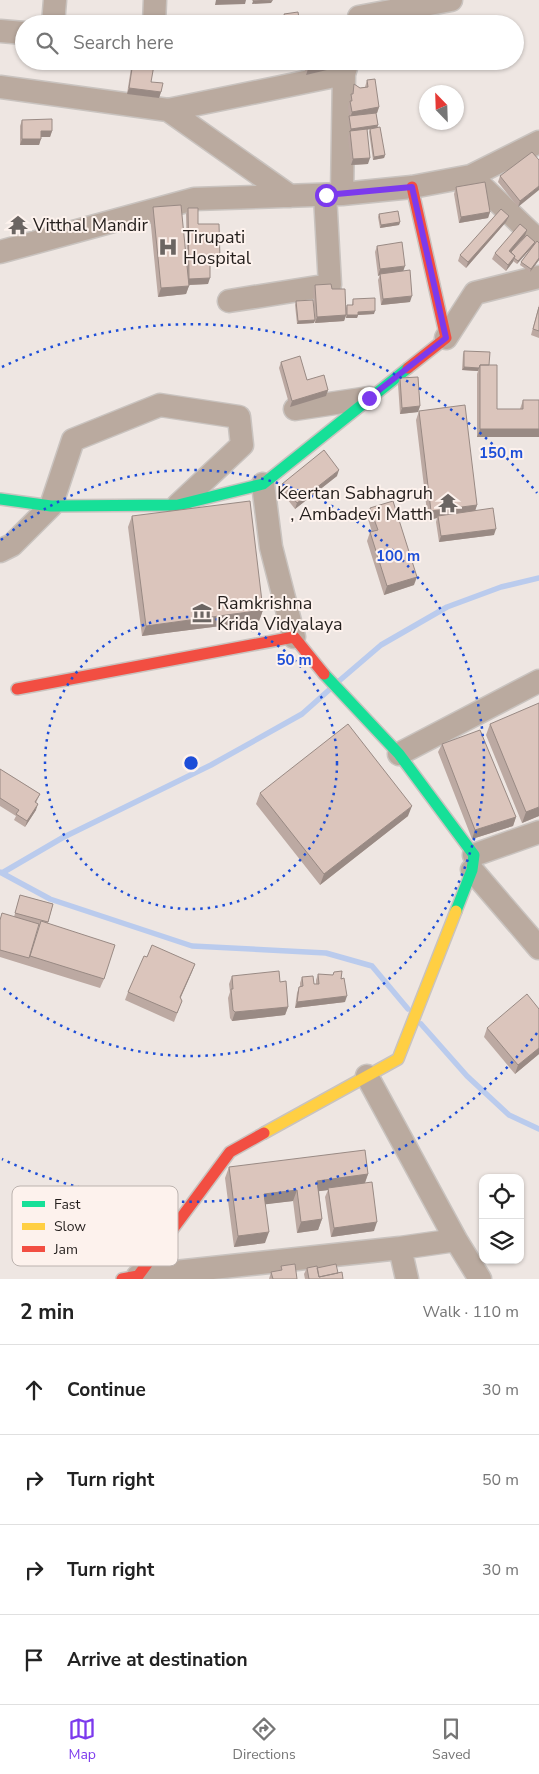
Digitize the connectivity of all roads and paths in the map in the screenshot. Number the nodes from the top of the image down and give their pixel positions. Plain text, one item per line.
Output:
1 (55, 0) edge
2 (155, 0) edge
3 (451, 0) edge
4 (360, 13) edge
5 (54, 15) edge
6 (154, 15) edge
7 (0, 31) edge
8 (15, 32) edge
9 (338, 70) edge
10 (346, 70) edge
11 (0, 86) edge
12 (168, 110) junction
13 (539, 142) edge
14 (471, 176) junction
15 (412, 187) junction
16 (334, 194) junction
17 (290, 196) junction
18 (539, 240) edge
19 (0, 252) edge
20 (539, 278) edge
21 (229, 301) dead end
22 (446, 338) junction
23 (369, 398) junction
24 (296, 408) edge
25 (263, 484) junction
26 (0, 498) edge
27 (178, 505) junction
28 (51, 506) junction
29 (0, 551) edge
30 (294, 637) junction
31 (539, 681) edge
32 (17, 688) dead end
33 (398, 754) junction
34 (539, 832) edge
35 (473, 862) junction
36 (539, 948) edge
37 (367, 1076) junction
38 (178, 1217) edge
39 (456, 1240) junction
40 (400, 1248) junction
41 (139, 1266) edge
42 (178, 1276) edge
43 (130, 1277) edge
44 (407, 1279) edge
45 (480, 1279) edge

1 - 5 street
2 - 6 street
3 - 4 street
7 - 8 street
9 - 12 street
10 - 16 street
11 - 12 street
12 - 17 street
13 - 14 street
14 - 15 street
14 - 18 street
15 - 16 street
15 - 22 street
16 - 17 street
16 - 21 street
17 - 19 street
20 - 22 street
22 - 23 street
23 - 24 street
23 - 25 street
25 - 27 street
25 - 30 street
26 - 28 street
27 - 28 street
27 - 28 street
28 - 29 street
30 - 32 street
30 - 33 street
31 - 33 street
33 - 35 street
34 - 35 street
35 - 36 street
35 - 37 street
37 - 38 street
37 - 39 street
39 - 40 street
39 - 45 street
40 - 42 street
40 - 44 street
41 - 43 street
42 - 43 street

